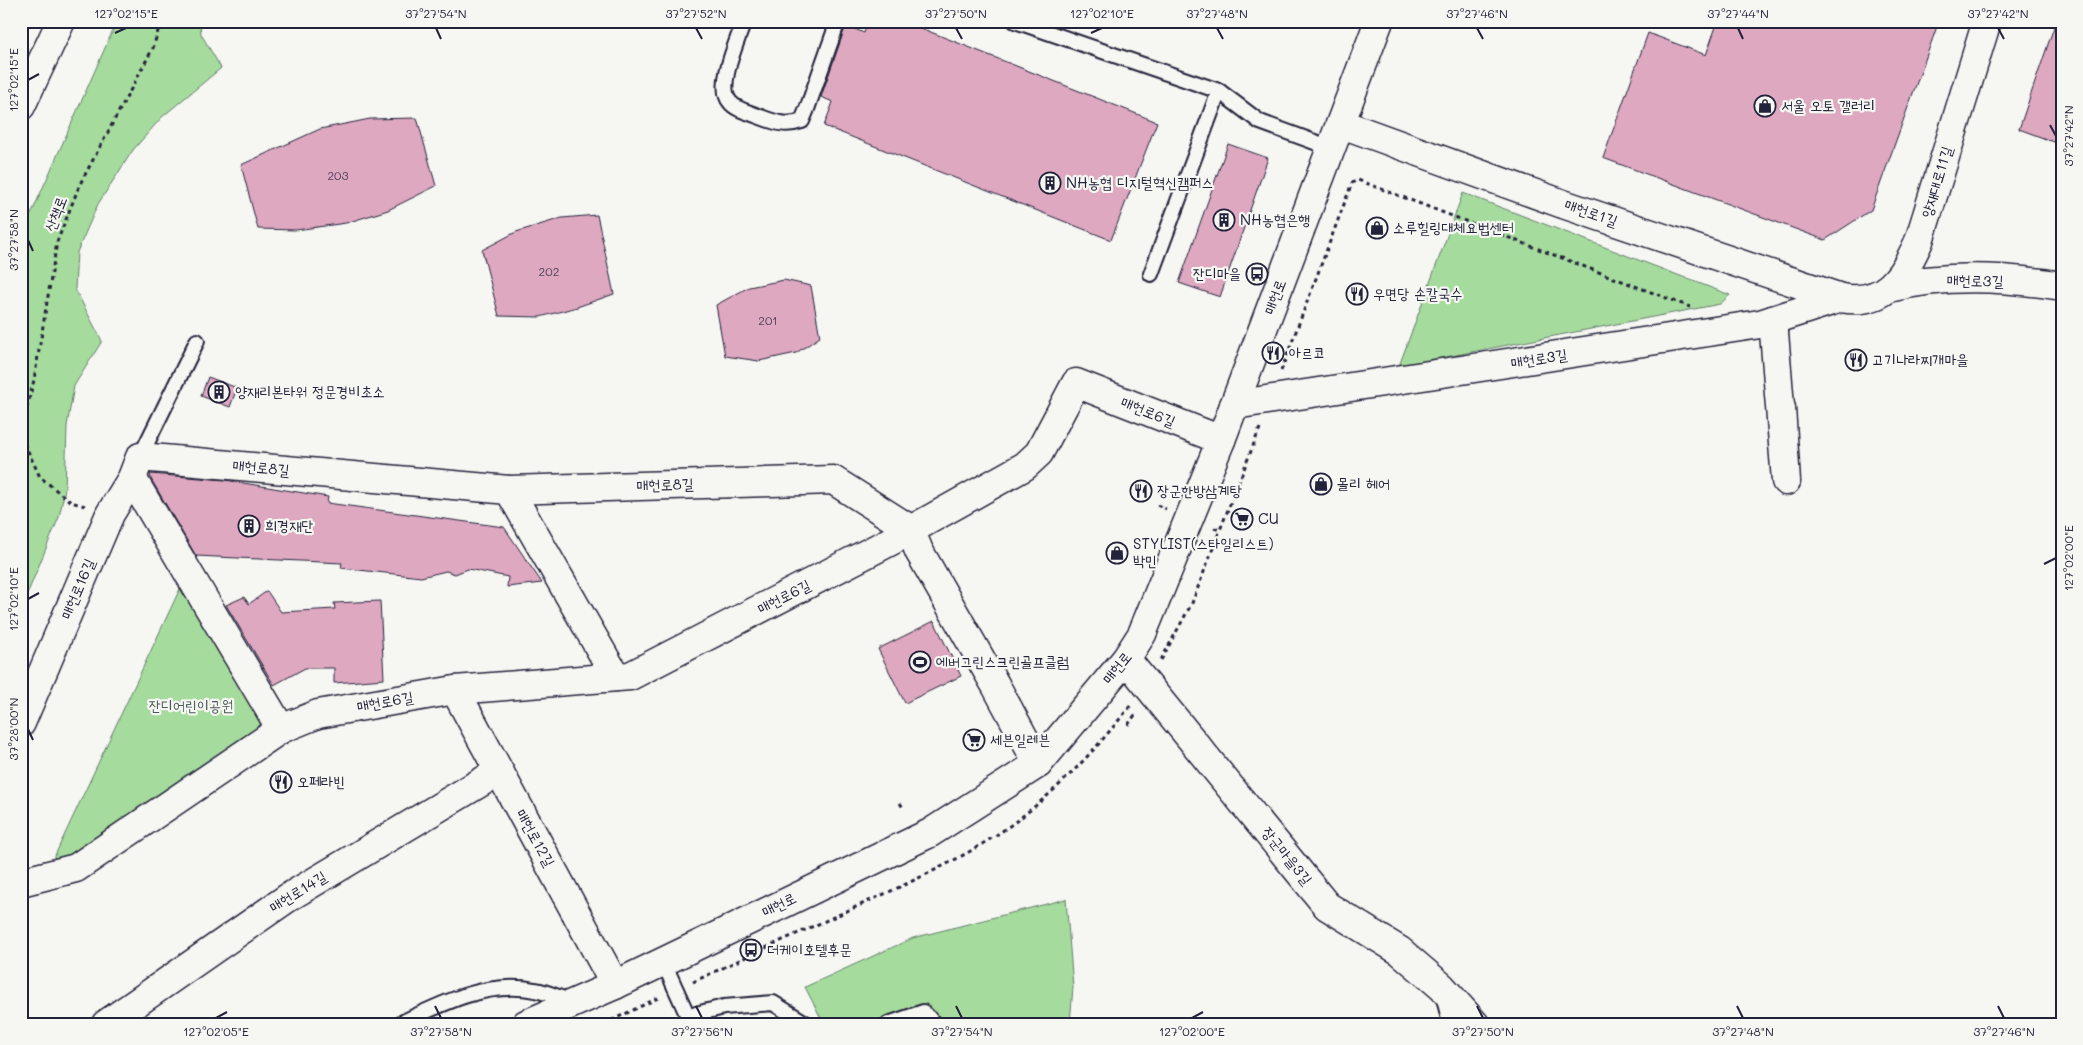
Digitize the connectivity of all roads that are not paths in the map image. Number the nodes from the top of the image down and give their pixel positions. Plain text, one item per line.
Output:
1 (61, 21) edge
2 (744, 21) edge
3 (838, 21) edge
4 (1015, 21) edge
5 (1379, 21) edge
6 (1987, 21) edge
7 (1219, 91) junction
8 (21, 106) edge
9 (1342, 124) junction
10 (1331, 148) junction
11 (1151, 274) dead end
12 (2062, 286) edge
13 (1889, 288) junction
14 (1841, 298) junction
15 (1773, 320) junction
16 (198, 341) dead end
17 (1234, 405) junction
18 (1221, 440) junction
19 (136, 467) junction
20 (1786, 481) dead end
21 (509, 490) junction
22 (910, 529) junction
23 (1126, 659) junction
24 (616, 677) junction
25 (455, 690) junction
26 (21, 723) edge
27 (281, 729) junction
28 (1038, 764) junction
29 (498, 772) junction
30 (21, 882) edge
31 (663, 961) junction
32 (615, 985) junction
33 (1442, 987) junction
34 (575, 1003) junction
35 (689, 1020) edge
36 (106, 1024) edge
37 (399, 1024) edge
38 (526, 1024) edge
39 (807, 1024) edge
40 (888, 1024) edge
41 (935, 1024) edge
42 (1450, 1024) edge
43 (1475, 1024) edge

1 - 8 main road
2 - 3 lane
4 - 7 lane
5 - 9 main road, 매헌로
6 - 13 main road, 양재대로11길
7 - 10 lane
7 - 11 lane
9 - 10 main road, 매헌로
9 - 14 main road, 매헌로1길
10 - 17 main road, 매헌로
12 - 13 main road, 매헌로3길
13 - 14 main road, 양재대로11길
14 - 15 main road, 매헌로3길
15 - 17 main road, 매헌로3길
15 - 20 main road
16 - 19 lane
17 - 18 main road, 매헌로
18 - 22 main road, 매헌로6길
18 - 23 main road, 매헌로
19 - 21 main road, 매헌로8길
19 - 26 main road, 매헌로16길
19 - 27 main road
21 - 22 main road, 매헌로8길
21 - 24 main road
22 - 24 main road, 매헌로6길
22 - 28 main road
23 - 28 main road, 매헌로
23 - 33 main road, 장군마을3길
24 - 25 main road, 매헌로6길
25 - 27 main road, 매헌로6길
25 - 29 main road, 매헌로12길
27 - 30 main road, 매헌로6길
28 - 31 main road, 매헌로
29 - 32 main road, 매헌로12길
29 - 36 main road, 매헌로14길
31 - 32 main road, 매헌로
31 - 35 lane
32 - 34 main road, 매헌로
33 - 42 lane
33 - 43 main road, 장군마을3길
34 - 37 lane
34 - 38 main road, 매헌로
35 - 39 lane
40 - 41 lane

